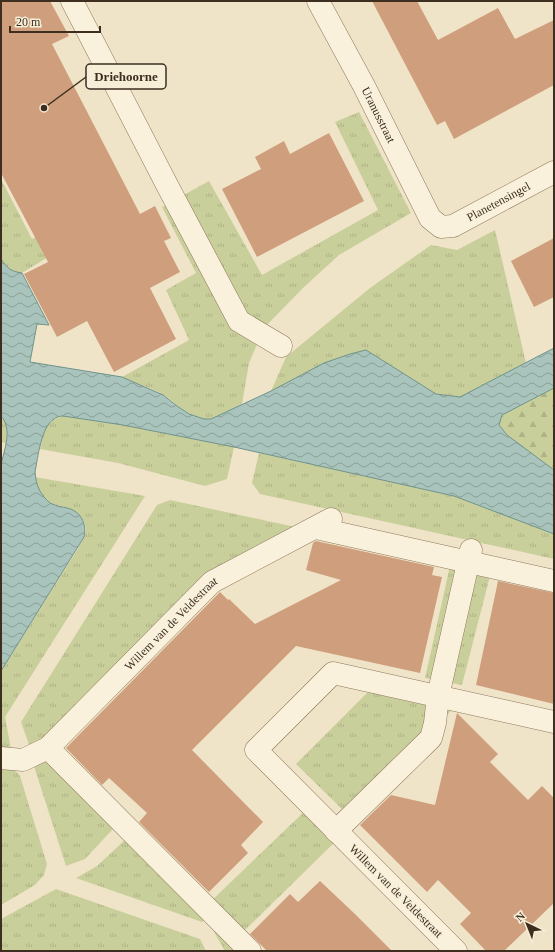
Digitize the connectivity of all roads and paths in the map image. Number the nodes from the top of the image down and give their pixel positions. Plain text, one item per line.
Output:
1 (72, 1) edge
2 (318, 1) edge
3 (554, 172) edge
4 (441, 227) joint
5 (281, 346) dead end
6 (469, 556) junction
7 (554, 581) edge
8 (438, 696) junction
9 (554, 722) edge
10 (48, 748) junction
11 (1, 758) edge
12 (336, 831) junction
13 (250, 951) edge
14 (456, 951) edge

1 - 5 street
2 - 4 street, Uranusstraat
3 - 4 street, Planetensingel
6 - 7 street, Willem van de Veldestraat
6 - 8 street
6 - 10 street, Willem van de Veldestraat
8 - 9 street, Willem van de Veldestraat
8 - 12 street
8 - 12 street, Willem van de Veldestraat
10 - 11 street, Willem van de Veldestraat
10 - 13 street
12 - 14 street, Willem van de Veldestraat

